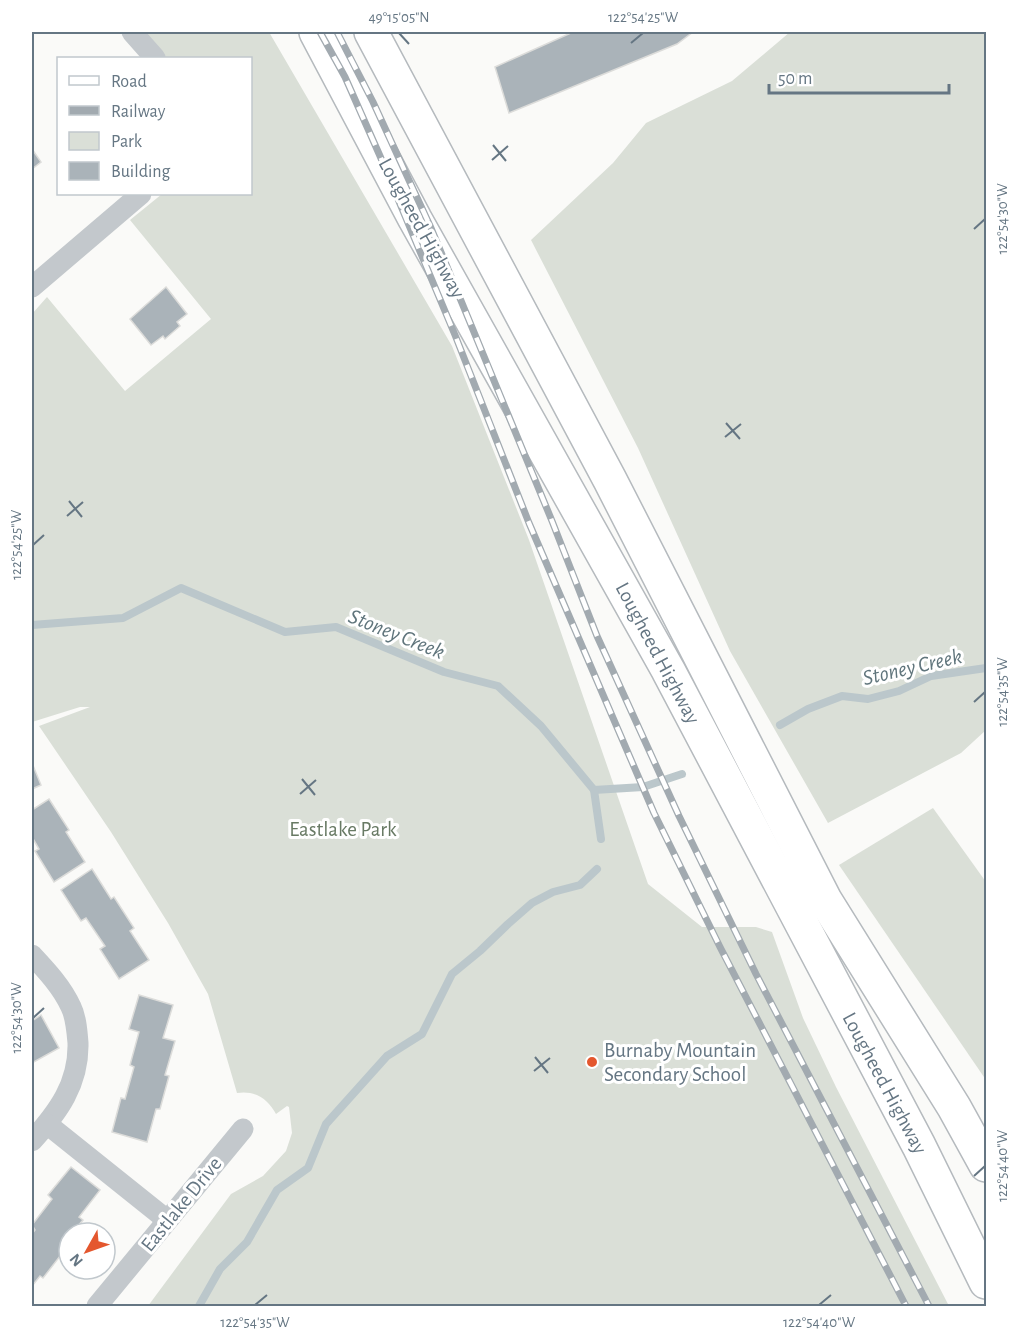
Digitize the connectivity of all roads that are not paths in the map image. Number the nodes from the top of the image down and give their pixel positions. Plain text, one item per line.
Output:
1 (132, 32) edge
2 (316, 32) edge
3 (371, 32) edge
4 (154, 57) edge
5 (140, 195) edge
6 (32, 286) edge
7 (811, 908) junction
8 (32, 955) edge
9 (47, 1124) junction
10 (243, 1129) dead end
11 (32, 1141) edge
12 (987, 1165) edge
13 (168, 1220) junction
14 (987, 1282) edge
15 (97, 1306) edge

1 - 4 street
2 - 7 main road, Lougheed Highway
3 - 7 main road, Lougheed Highway
5 - 6 street
7 - 12 main road, Lougheed Highway
7 - 14 main road, Lougheed Highway
8 - 9 street
9 - 11 street
9 - 13 street
10 - 13 street, Eastlake Drive
13 - 15 street, Eastlake Drive

